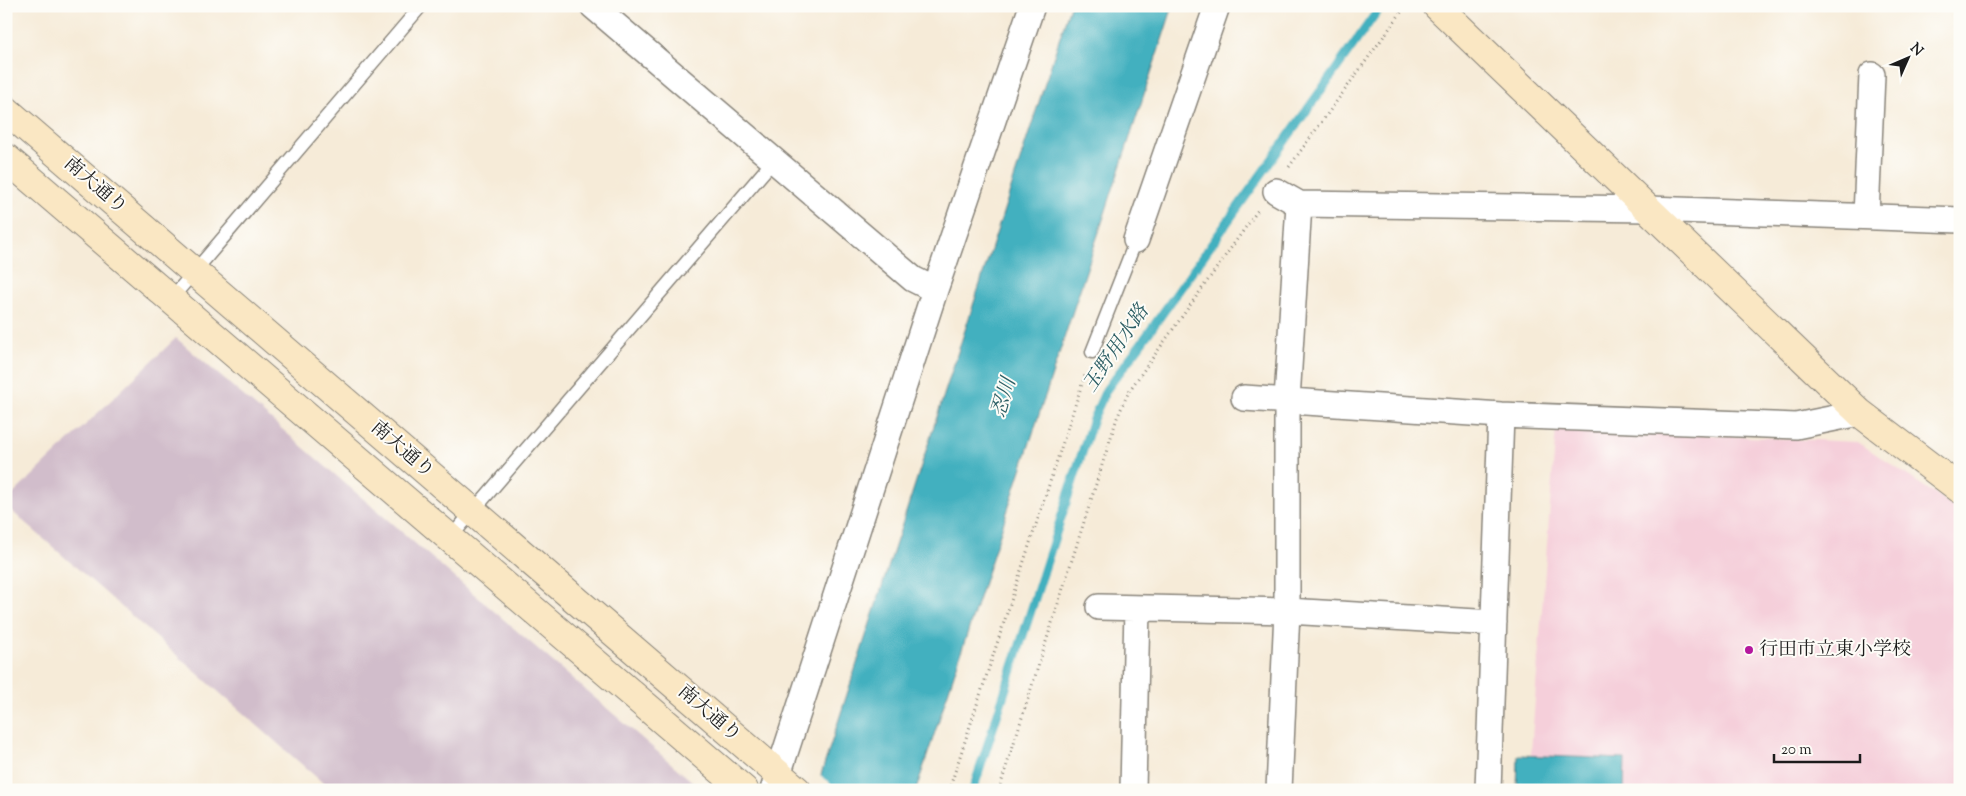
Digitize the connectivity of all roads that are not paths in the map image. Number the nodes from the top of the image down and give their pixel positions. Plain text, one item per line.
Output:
1 (421, 6) edge
2 (593, 6) edge
3 (1032, 6) edge
4 (1217, 6) edge
5 (1436, 6) edge
6 (1872, 75) dead end
7 (6, 110) edge
8 (6, 158) edge
9 (774, 160) junction
10 (1276, 191) road end
11 (1299, 204) junction
12 (1649, 209) junction
13 (1866, 216) junction
14 (1960, 220) edge
15 (1136, 240) joint
16 (194, 272) junction
17 (935, 290) junction
18 (171, 299) junction
19 (1092, 352) road end
20 (1244, 398) dead end
21 (1287, 400) junction
22 (1860, 413) junction
23 (1501, 415) junction
24 (1960, 489) edge
25 (473, 511) junction
26 (450, 538) junction
27 (1099, 607) dead end
28 (1137, 608) junction
29 (1287, 611) junction
30 (1494, 623) junction
31 (785, 785) edge
32 (744, 790) edge
33 (1133, 790) edge
34 (1280, 790) edge
35 (1488, 790) edge

1 - 16 lane
2 - 9 street
3 - 17 street
4 - 15 street
5 - 12 street
6 - 13 street
7 - 16 street, 南大通り
8 - 18 street, 南大通り
9 - 17 street
9 - 25 lane
10 - 11 street
11 - 12 street
11 - 21 street
12 - 13 street
12 - 22 street
13 - 14 street
15 - 19 lane
16 - 18 lane
16 - 25 street, 南大通り
17 - 31 street
18 - 26 street, 南大通り
20 - 21 street
21 - 23 street
21 - 29 street
22 - 23 street
22 - 24 street
23 - 30 street
25 - 26 lane
25 - 31 street, 南大通り
26 - 32 street, 南大通り
27 - 28 street
28 - 29 street
28 - 33 street
29 - 30 street
29 - 34 street
30 - 35 street

